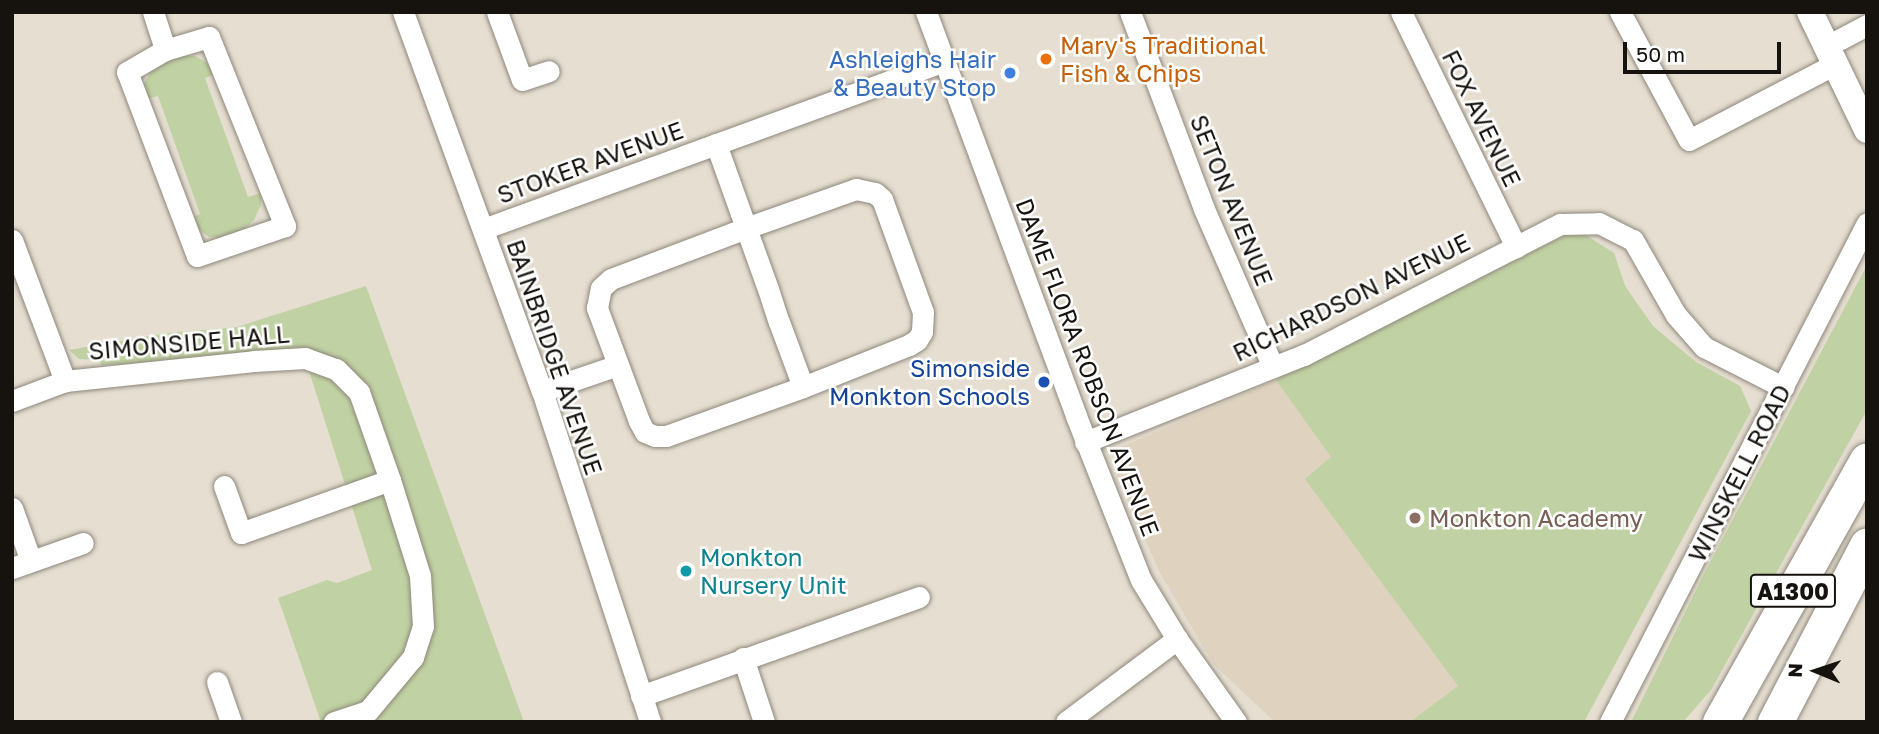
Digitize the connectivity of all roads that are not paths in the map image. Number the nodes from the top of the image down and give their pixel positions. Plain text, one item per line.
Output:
1 (153, 12) edge
2 (402, 12) edge
3 (497, 12) edge
4 (926, 12) edge
5 (1130, 12) edge
6 (1401, 12) edge
7 (1620, 12) edge
8 (1810, 12) edge
9 (1867, 25) edge
10 (165, 50) junction
11 (1831, 55) junction
12 (944, 61) junction
13 (549, 71) dead end
14 (1867, 130) edge
15 (716, 144) junction
16 (1867, 223) edge
17 (746, 228) junction
18 (483, 229) junction
19 (12, 240) edge
20 (1516, 247) junction
21 (618, 365) junction
22 (1273, 367) junction
23 (65, 381) junction
24 (803, 387) junction
25 (1783, 387) junction
26 (542, 391) junction
27 (12, 401) edge
28 (1086, 442) junction
29 (1867, 460) edge
30 (390, 480) junction
31 (224, 486) dead end
32 (12, 509) edge
33 (83, 543) dead end
34 (1867, 545) edge
35 (22, 564) edge
36 (919, 597) dead end
37 (1177, 639) junction
38 (743, 658) junction
39 (217, 682) dead end
40 (641, 696) junction
41 (231, 722) edge
42 (334, 722) edge
43 (650, 722) edge
44 (764, 722) edge
45 (1066, 722) edge
46 (1236, 722) edge
47 (1610, 722) edge
48 (1720, 722) edge
49 (1776, 722) edge

1 - 10 street
2 - 18 street, BAINBRIDGE AVENUE
3 - 13 street
4 - 12 street, DAME FLORA ROBSON AVENUE
5 - 22 street, SETON AVENUE
6 - 20 street, FOX AVENUE
7 - 11 street
8 - 11 street
9 - 11 street
10 - 10 street
11 - 14 street
12 - 15 street, STOKER AVENUE
12 - 28 street, DAME FLORA ROBSON AVENUE
15 - 17 street, STOKER AVENUE
15 - 18 street, STOKER AVENUE
16 - 25 street, WINSKELL ROAD
17 - 21 street
17 - 24 street, STOKER AVENUE
17 - 24 street
18 - 26 street, BAINBRIDGE AVENUE
19 - 23 street
20 - 22 street, RICHARDSON AVENUE
20 - 25 street, RICHARDSON AVENUE
21 - 24 street
21 - 26 street
22 - 28 street, RICHARDSON AVENUE
23 - 27 street, SIMONSIDE HALL
23 - 30 street, SIMONSIDE HALL
25 - 47 street, WINSKELL ROAD
26 - 40 street, BAINBRIDGE AVENUE
28 - 37 street, DAME FLORA ROBSON AVENUE
29 - 48 highway, A1300
30 - 31 street
30 - 42 street, SIMONSIDE HALL
32 - 35 street
33 - 35 street
34 - 49 highway, A1300
36 - 38 street
37 - 45 street
37 - 46 street, DAME FLORA ROBSON AVENUE
38 - 40 street
38 - 44 street
39 - 41 street
40 - 43 street, BAINBRIDGE AVENUE

